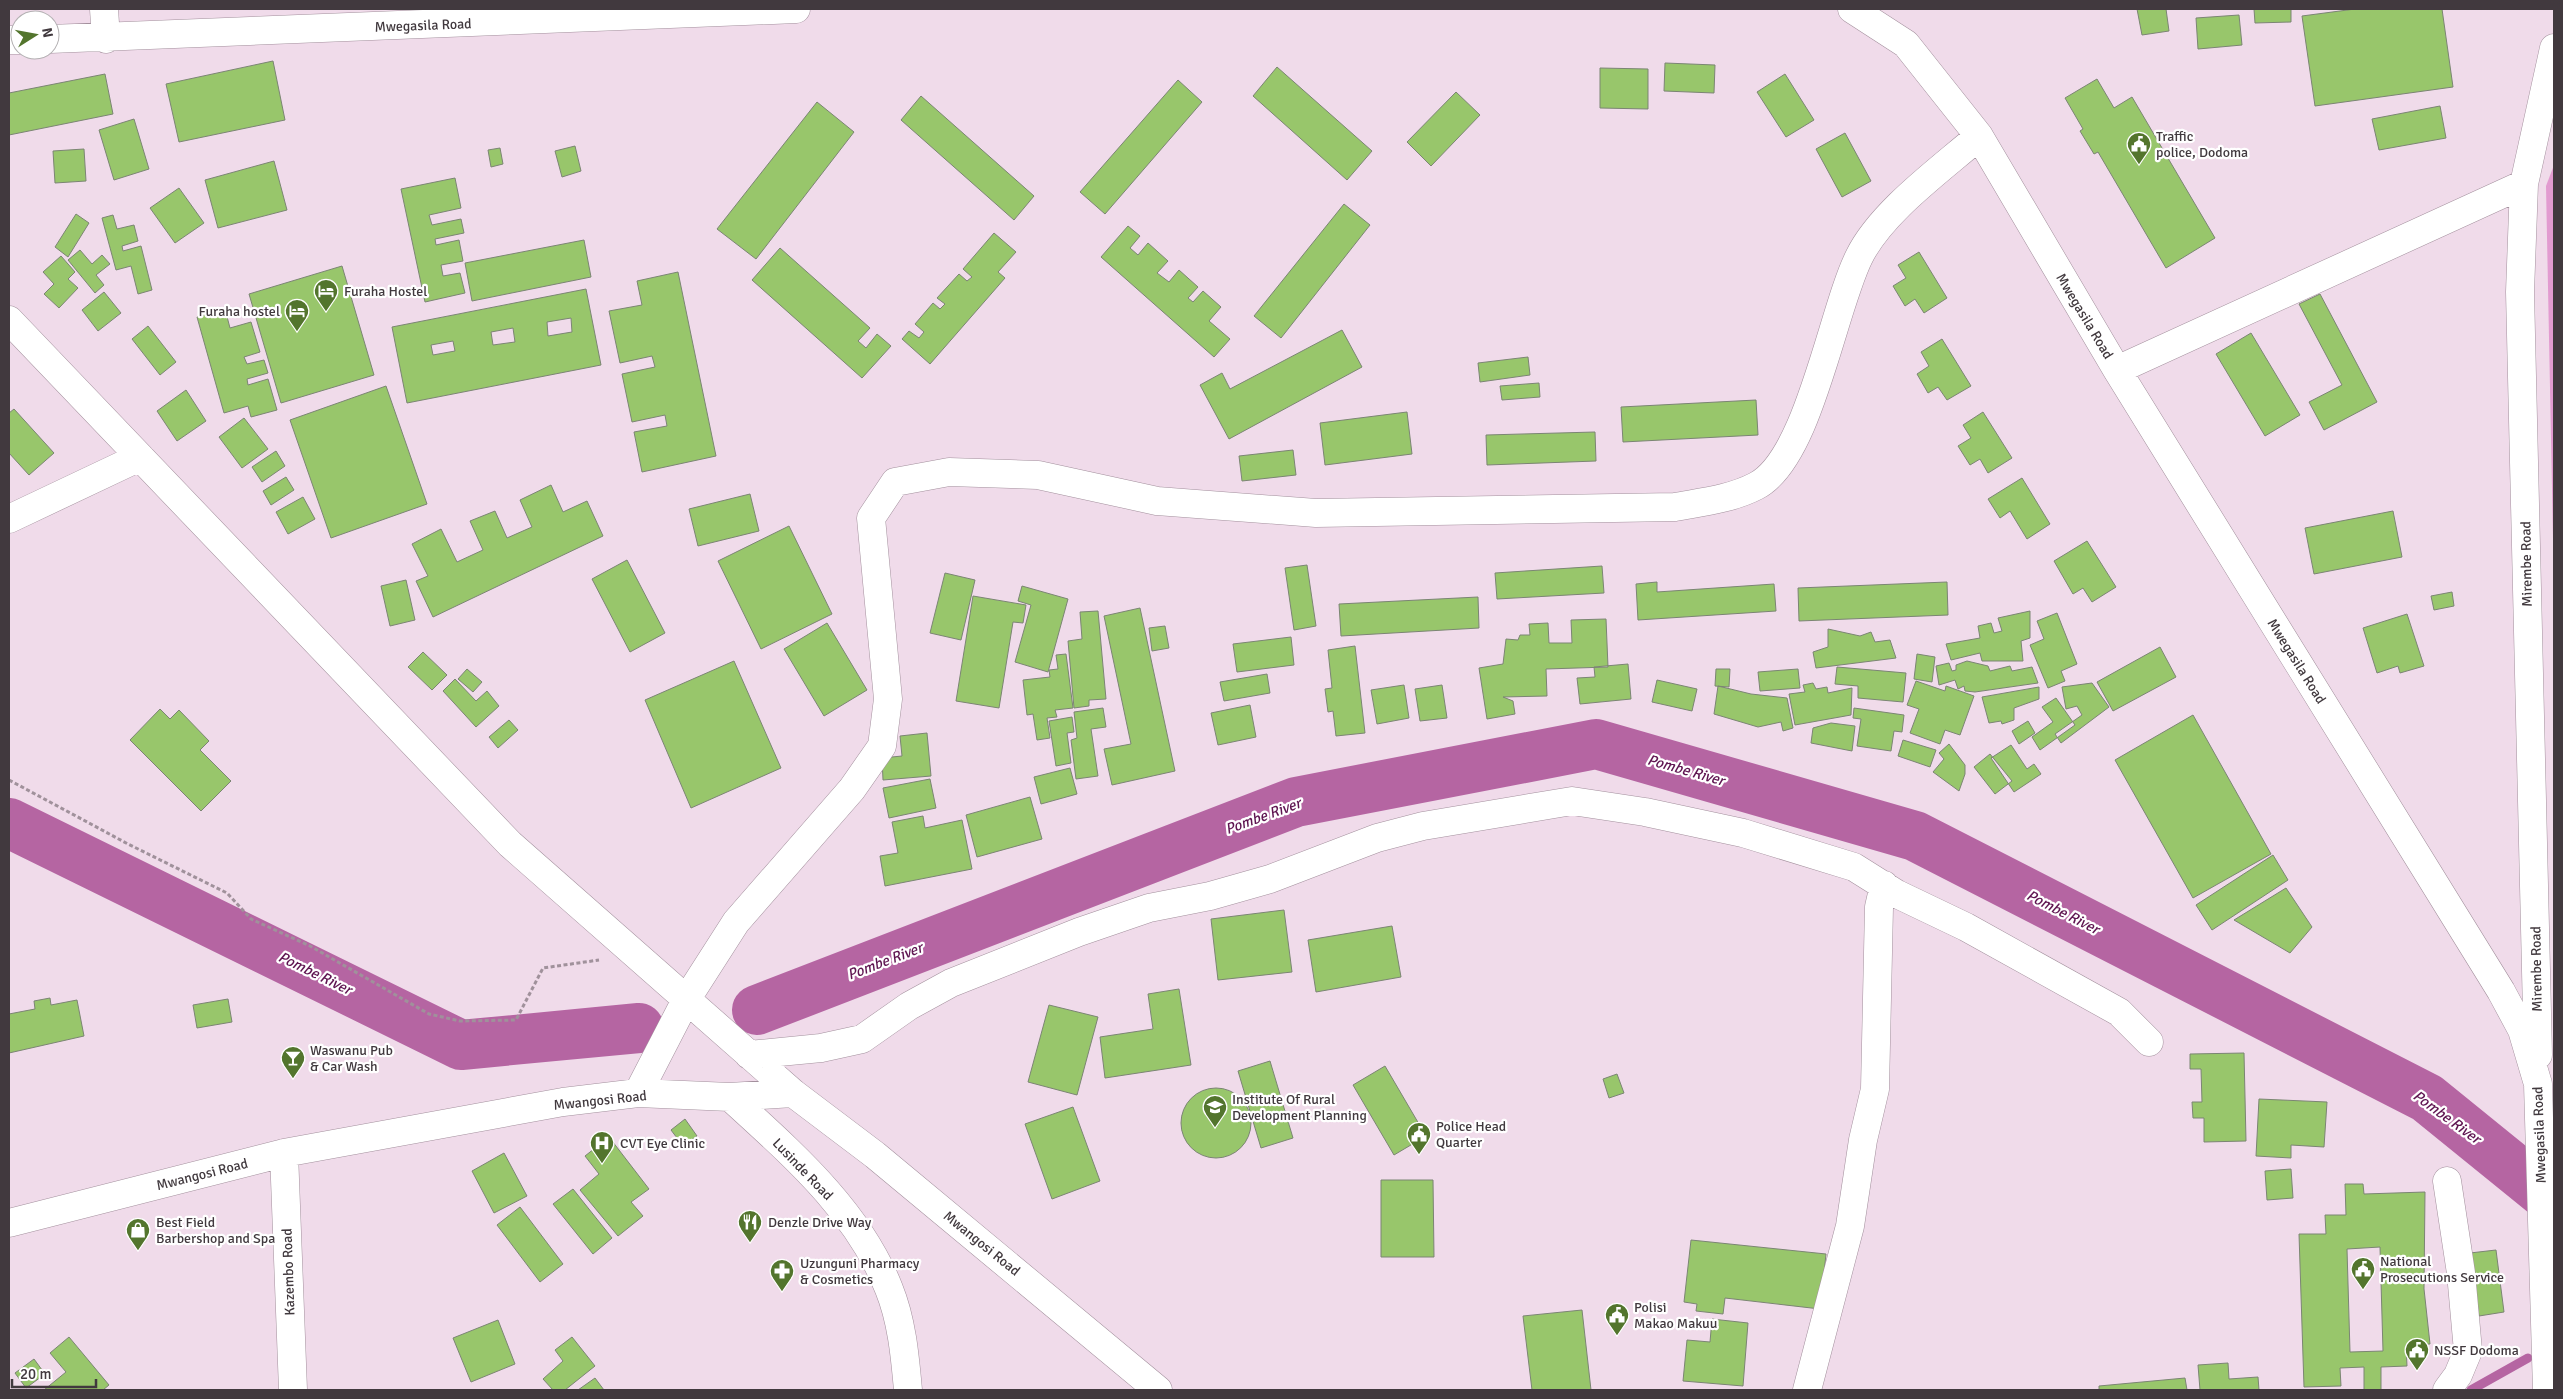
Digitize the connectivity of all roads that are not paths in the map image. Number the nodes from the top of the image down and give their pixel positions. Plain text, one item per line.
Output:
1 (104, 9) edge
2 (796, 9) edge
3 (1857, 10) edge
4 (685, 11) edge
5 (60, 39) edge
6 (106, 39) junction
7 (2554, 48) edge
8 (1979, 136) junction
9 (2524, 184) junction
10 (9, 320) edge
11 (2117, 370) junction
12 (140, 457) junction
13 (9, 519) edge
14 (1884, 885) junction
15 (686, 1000) junction
16 (2149, 1042) dead end
17 (749, 1055) junction
18 (2538, 1084) junction
19 (793, 1093) junction
20 (638, 1094) junction
21 (730, 1097) junction
22 (284, 1153) junction
23 (2448, 1181) dead end
24 (9, 1224) edge
25 (904, 1389) edge
26 (293, 1390) edge
27 (1158, 1390) edge
28 (1807, 1390) edge
29 (2448, 1390) edge
30 (2547, 1390) edge

1 - 6 street
2 - 4 street, Mwegasila Road
3 - 8 street, Mwegasila Road
4 - 6 street, Mwegasila Road
5 - 6 street, Mwegasila Road
7 - 9 street, Mirembe Road
8 - 11 street, Mwegasila Road
8 - 15 street
9 - 11 street
9 - 18 street, Mirembe Road
10 - 12 street
11 - 18 street, Mwegasila Road
12 - 13 street
12 - 15 street
14 - 16 street
14 - 17 street
14 - 28 street
15 - 17 street
15 - 20 street
17 - 19 street
18 - 30 street, Mwegasila Road
19 - 21 street, Mwangosi Road
19 - 27 street, Mwangosi Road
20 - 21 street, Mwangosi Road
20 - 22 street, Mwangosi Road
21 - 25 street, Lusinde Road
22 - 24 street, Mwangosi Road
22 - 26 street, Kazembo Road
23 - 29 street

